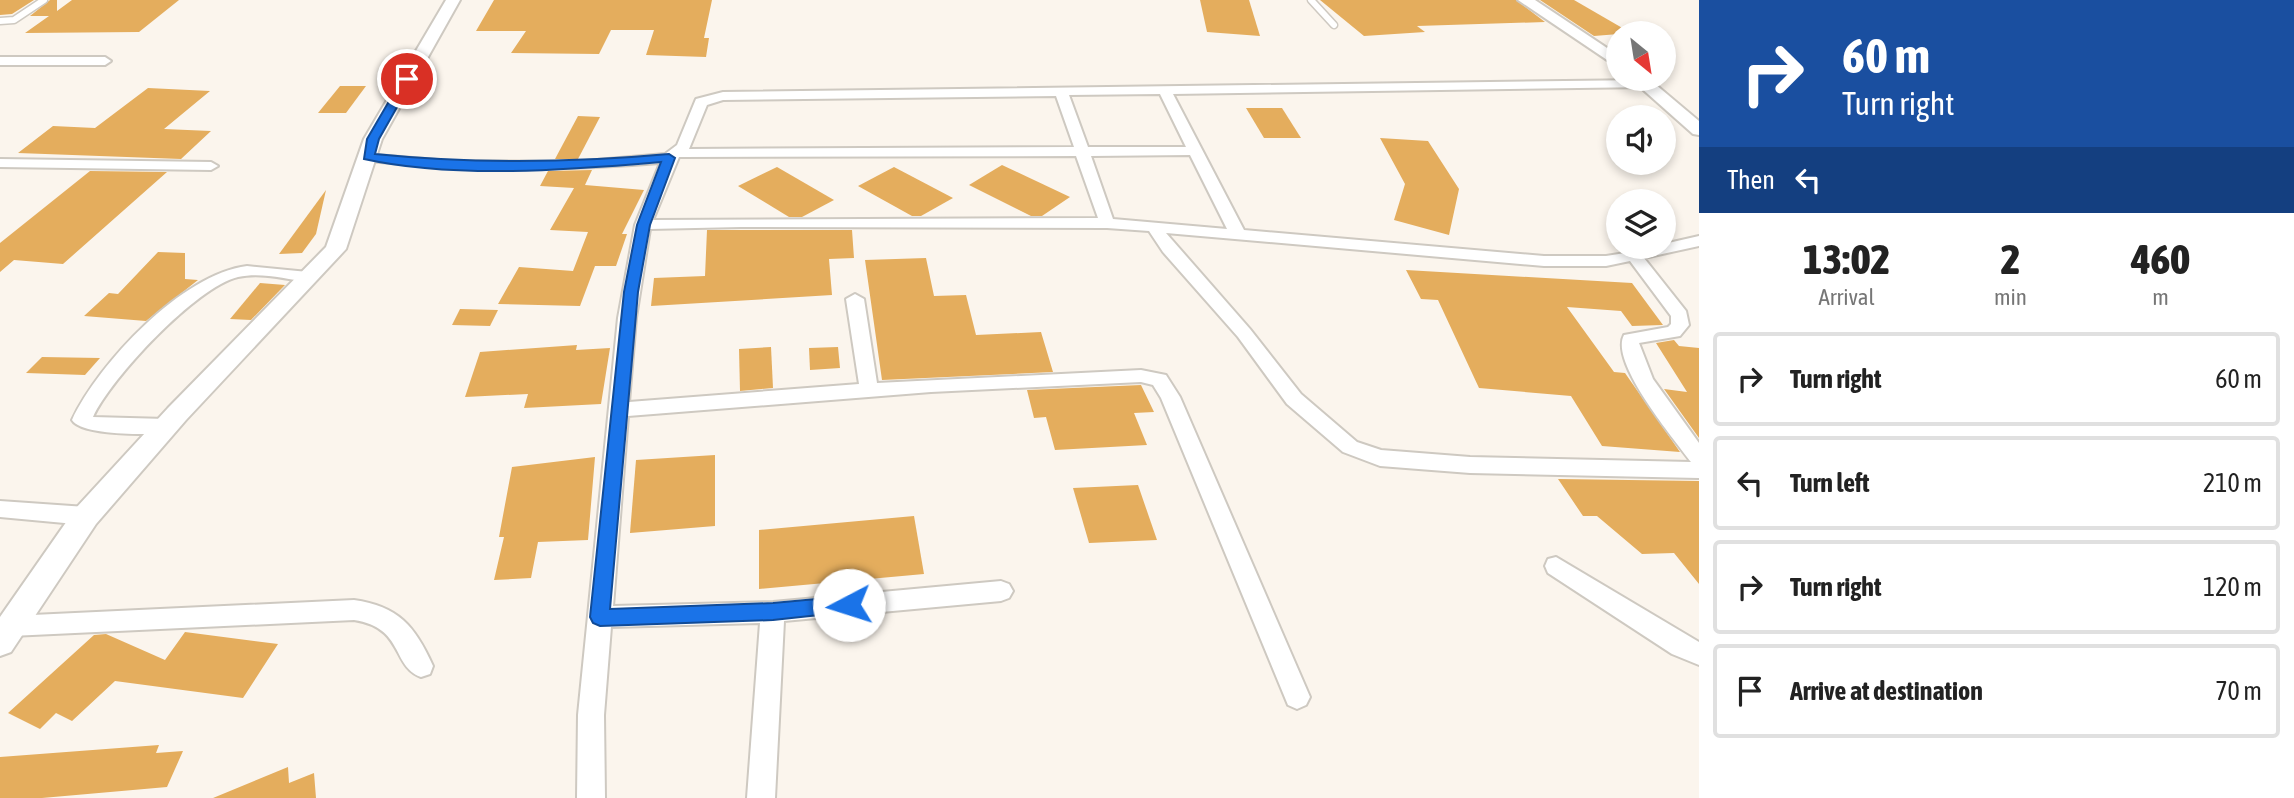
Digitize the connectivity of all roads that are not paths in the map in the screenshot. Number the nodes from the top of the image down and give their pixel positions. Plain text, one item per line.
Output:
1 (44, 0) edge
2 (453, 0) edge
3 (1311, 0) edge
4 (1525, 0) edge
5 (0, 21) edge
6 (1334, 25) dead end
7 (1606, 54) edge
8 (0, 61) edge
9 (105, 61) dead end
10 (1606, 82) edge
11 (1164, 90) junction
12 (1061, 91) junction
13 (1654, 91) edge
14 (1699, 130) edge
15 (1196, 151) junction
16 (1083, 152) junction
17 (674, 155) junction
18 (369, 157) junction
19 (0, 163) edge
20 (211, 166) dead end
21 (1107, 223) junction
22 (643, 225) junction
23 (1155, 229) junction
24 (1238, 234) junction
25 (1699, 241) edge
26 (1676, 245) edge
27 (1606, 258) edge
28 (1637, 259) edge
29 (308, 277) junction
30 (855, 299) dead end
31 (869, 390) junction
32 (621, 410) junction
33 (166, 426) junction
34 (1699, 458) edge
35 (1699, 470) edge
36 (0, 509) edge
37 (86, 516) junction
38 (1556, 566) dead end
39 (1001, 591) dead end
40 (773, 612) junction
41 (600, 617) junction
42 (5, 634) edge
43 (1699, 654) edge
44 (421, 666) dead end
45 (1297, 697) dead end
46 (591, 798) edge
47 (761, 798) edge

1 - 5 lane
2 - 18 street
3 - 6 lane
4 - 7 street
8 - 9 street
10 - 11 street
11 - 12 street
11 - 15 street
12 - 16 street
12 - 17 street
13 - 14 street
15 - 16 street
15 - 24 street
16 - 17 street
16 - 21 street
17 - 18 street
17 - 22 street
18 - 29 street
19 - 20 street
21 - 22 street
21 - 23 street
22 - 32 street
23 - 24 street
23 - 35 street
24 - 27 street
25 - 26 street
28 - 34 street
29 - 33 street
29 - 33 street
30 - 31 street
31 - 32 street
31 - 45 street
32 - 41 street
33 - 37 street
36 - 37 street
37 - 42 street
38 - 43 street
39 - 40 street
40 - 41 street
40 - 47 street
41 - 46 street
42 - 44 street

